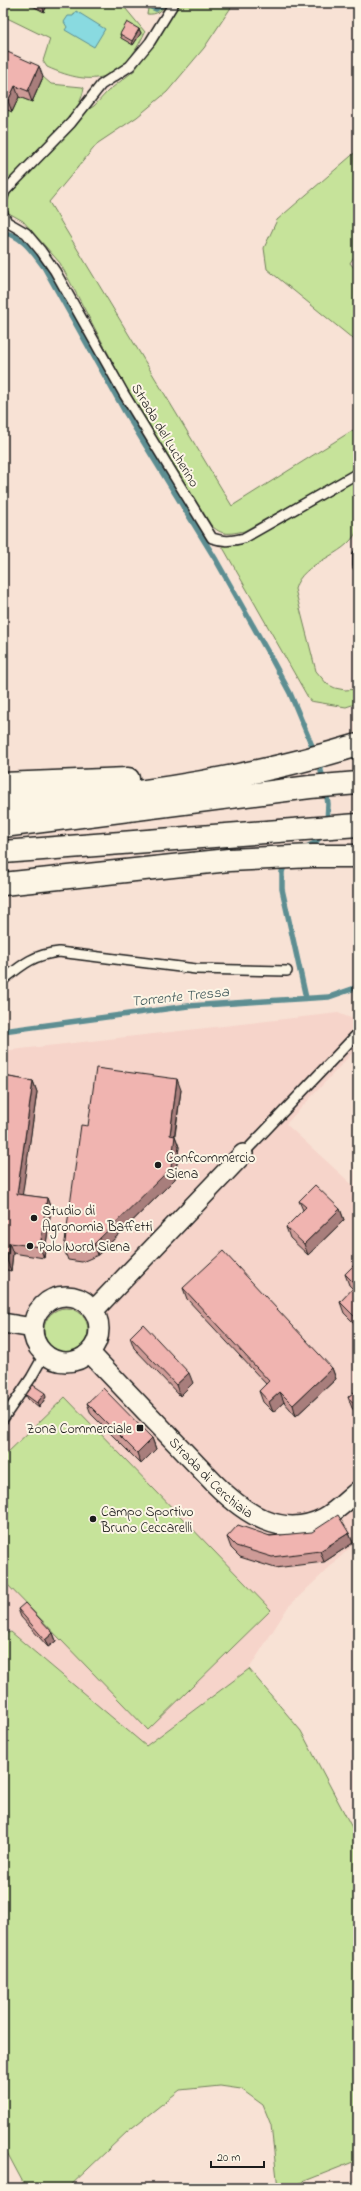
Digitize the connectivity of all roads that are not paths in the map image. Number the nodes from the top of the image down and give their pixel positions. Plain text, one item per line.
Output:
1 (174, 3) edge
2 (3, 196) edge
3 (4, 220) edge
4 (358, 473) edge
5 (358, 736) edge
6 (358, 745) edge
7 (261, 766) junction
8 (358, 783) edge
9 (3, 784) edge
10 (3, 805) edge
11 (8, 825) edge
12 (358, 825) edge
13 (3, 852) edge
14 (358, 856) edge
15 (3, 878) edge
16 (50, 879) junction
17 (3, 884) edge
18 (287, 971) dead end
19 (3, 980) edge
20 (358, 1033) edge
21 (244, 1154) joint
22 (94, 1310) junction
23 (3, 1323) edge
24 (33, 1328) junction
25 (90, 1353) junction
26 (44, 1355) junction
27 (3, 1419) edge
28 (358, 1491) edge

1 - 2 lane
3 - 4 lane, Strada del Lucherino
5 - 7 highway
6 - 7 highway
7 - 9 highway
7 - 10 highway
8 - 11 highway
12 - 13 highway
14 - 16 highway
15 - 16 highway
16 - 17 highway
18 - 19 lane
20 - 21 lane
21 - 22 street
22 - 24 street
22 - 25 street
23 - 24 street
24 - 26 street
25 - 26 street
25 - 28 street, Strada di Cerchiaia
26 - 27 lane

